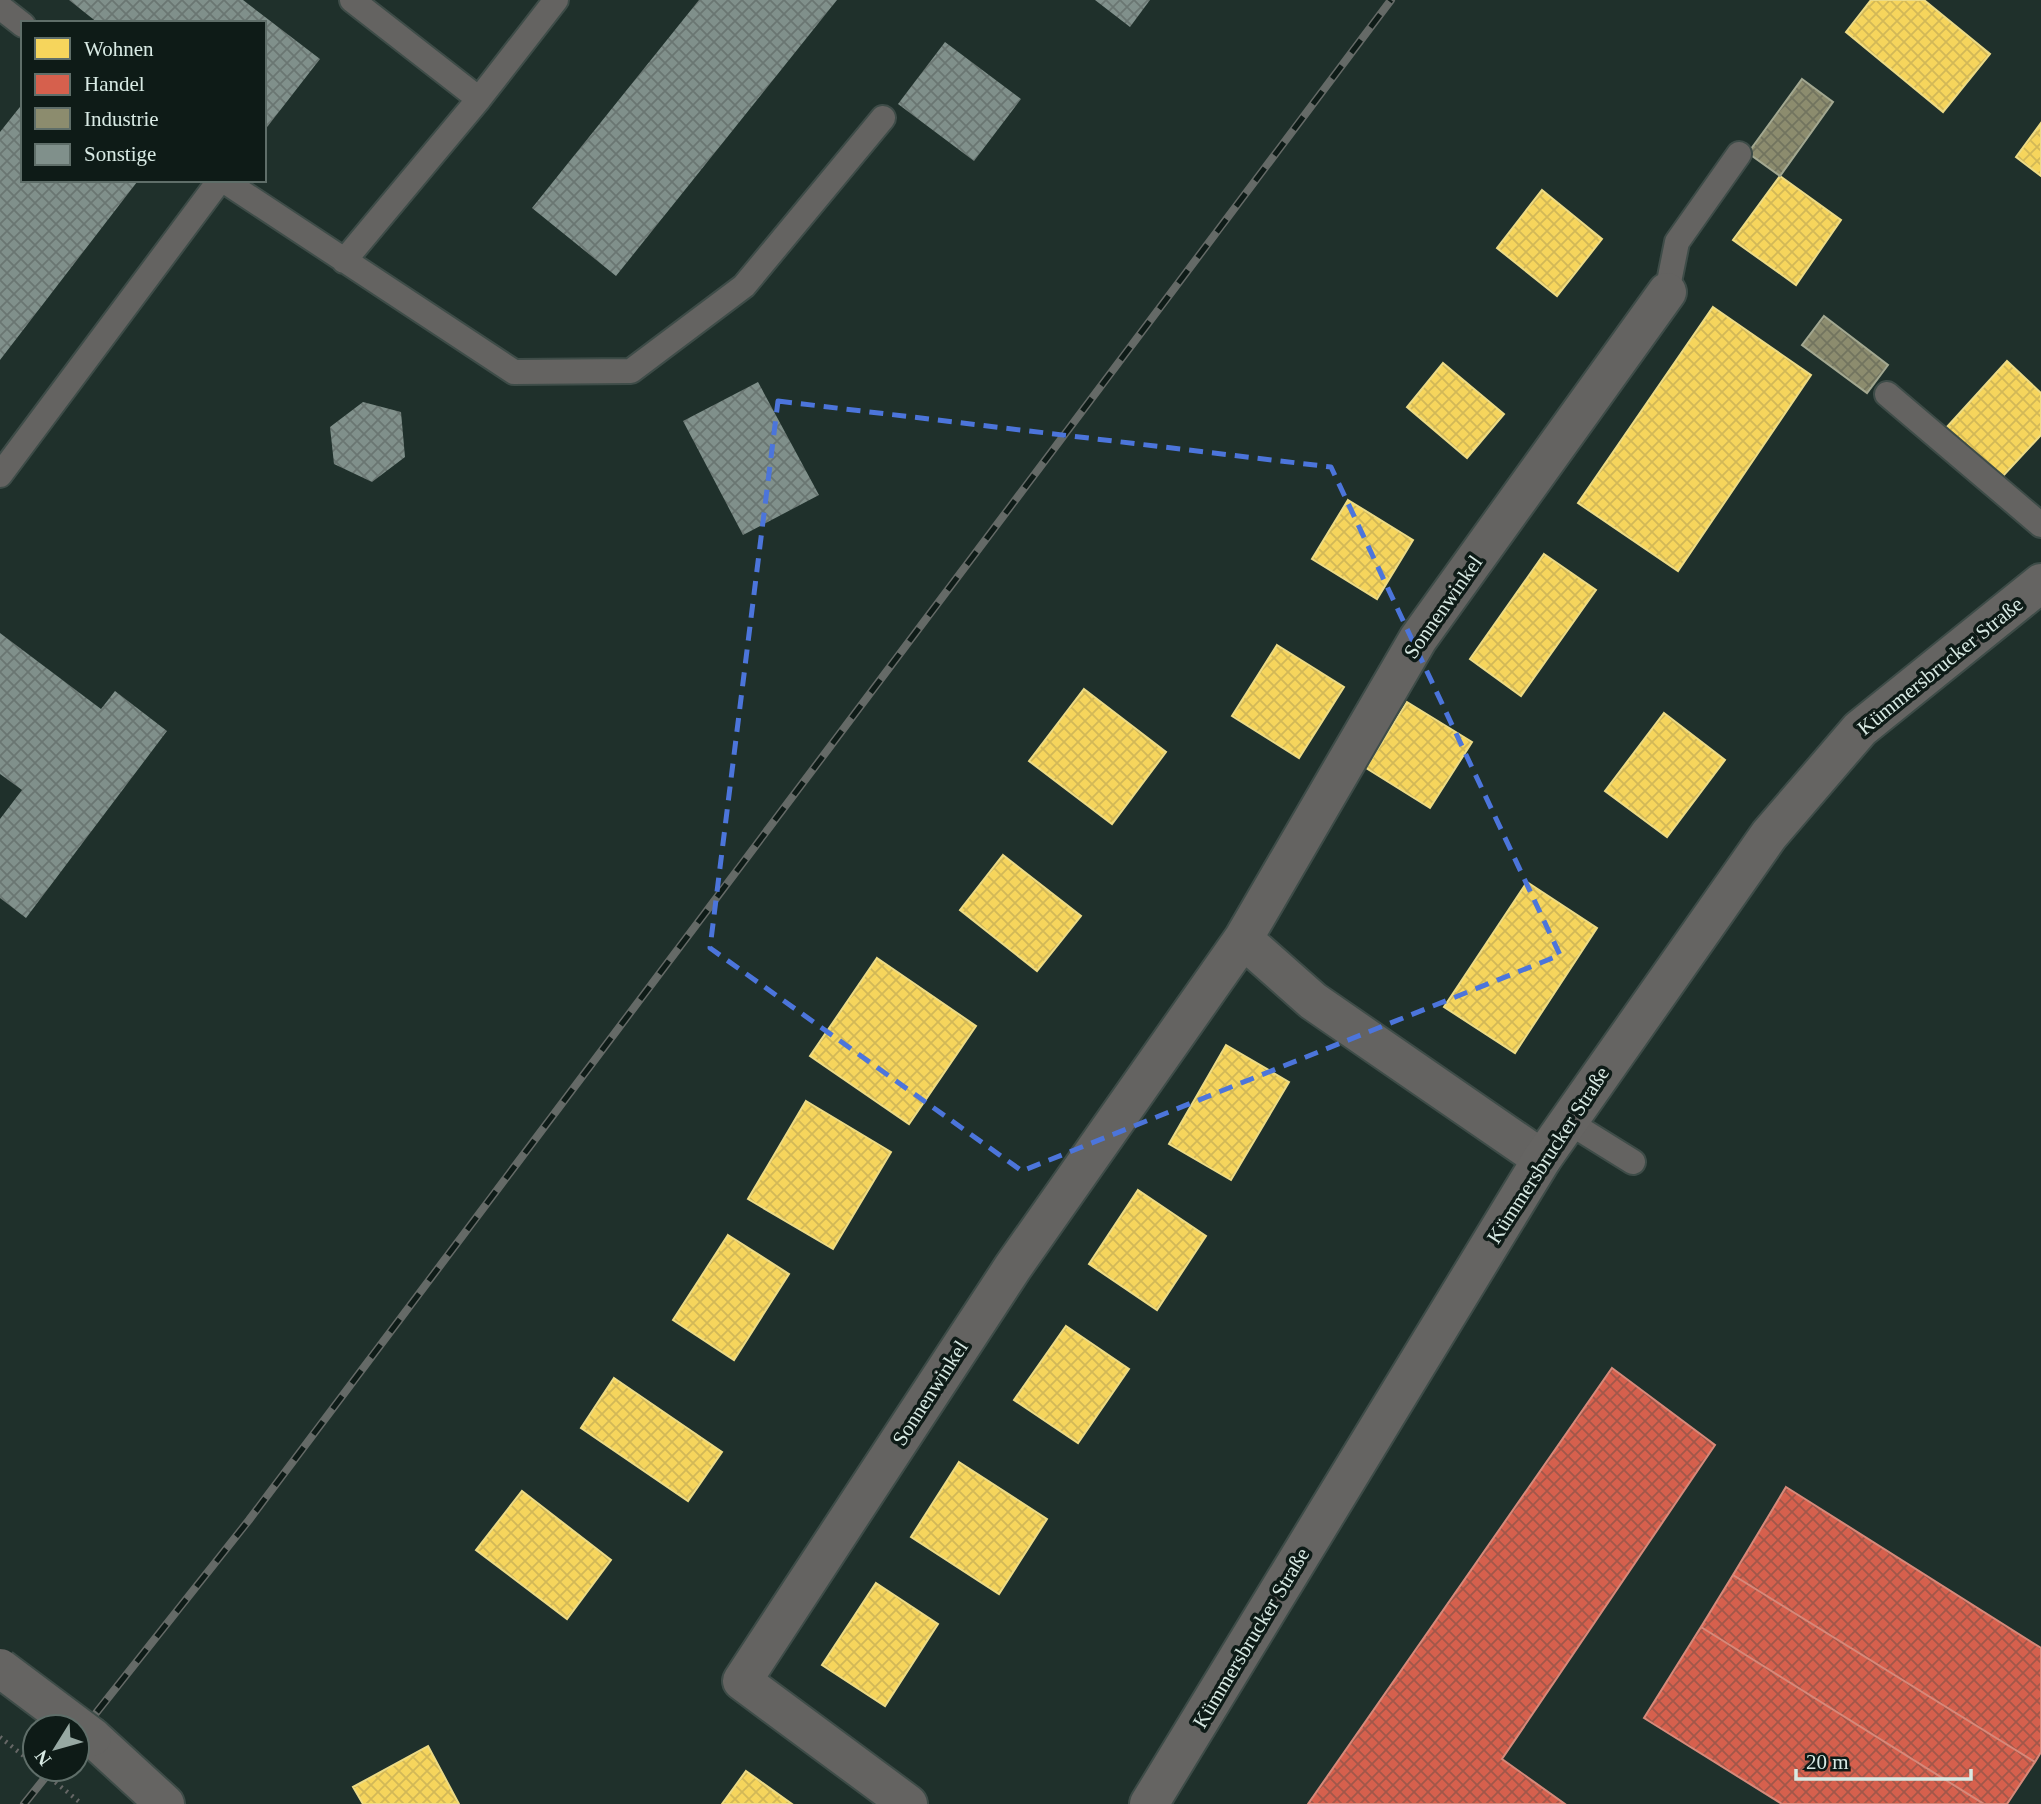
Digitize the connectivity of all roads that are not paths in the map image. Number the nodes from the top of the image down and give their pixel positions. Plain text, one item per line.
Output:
1 (352, 0) edge
2 (556, 0) edge
3 (0, 8) edge
4 (21, 24) edge
5 (479, 99) junction
6 (883, 118) dead end
7 (1739, 154) dead end
8 (220, 182) edge
9 (225, 182) edge
10 (344, 261) junction
11 (1667, 292) joint
12 (1886, 394) dead end
13 (0, 475) edge
14 (2041, 524) edge
15 (2041, 583) edge
16 (1243, 939) junction
17 (1567, 1121) junction
18 (1542, 1159) junction
19 (1633, 1162) dead end
20 (0, 1668) edge
21 (165, 1804) edge
22 (908, 1804) edge
23 (1149, 1804) edge

1 - 5 lane
2 - 5 lane
3 - 4 lane
5 - 10 lane
6 - 10 lane
7 - 11 lane
8 - 13 lane
9 - 10 lane
11 - 16 street, Sonnenwinkel
12 - 14 lane
15 - 17 street, Kümmersbrucker Straße
16 - 18 street
16 - 22 street, Sonnenwinkel
17 - 18 street, Kümmersbrucker Straße
17 - 19 lane
18 - 23 street, Kümmersbrucker Straße
20 - 21 street, bridge

